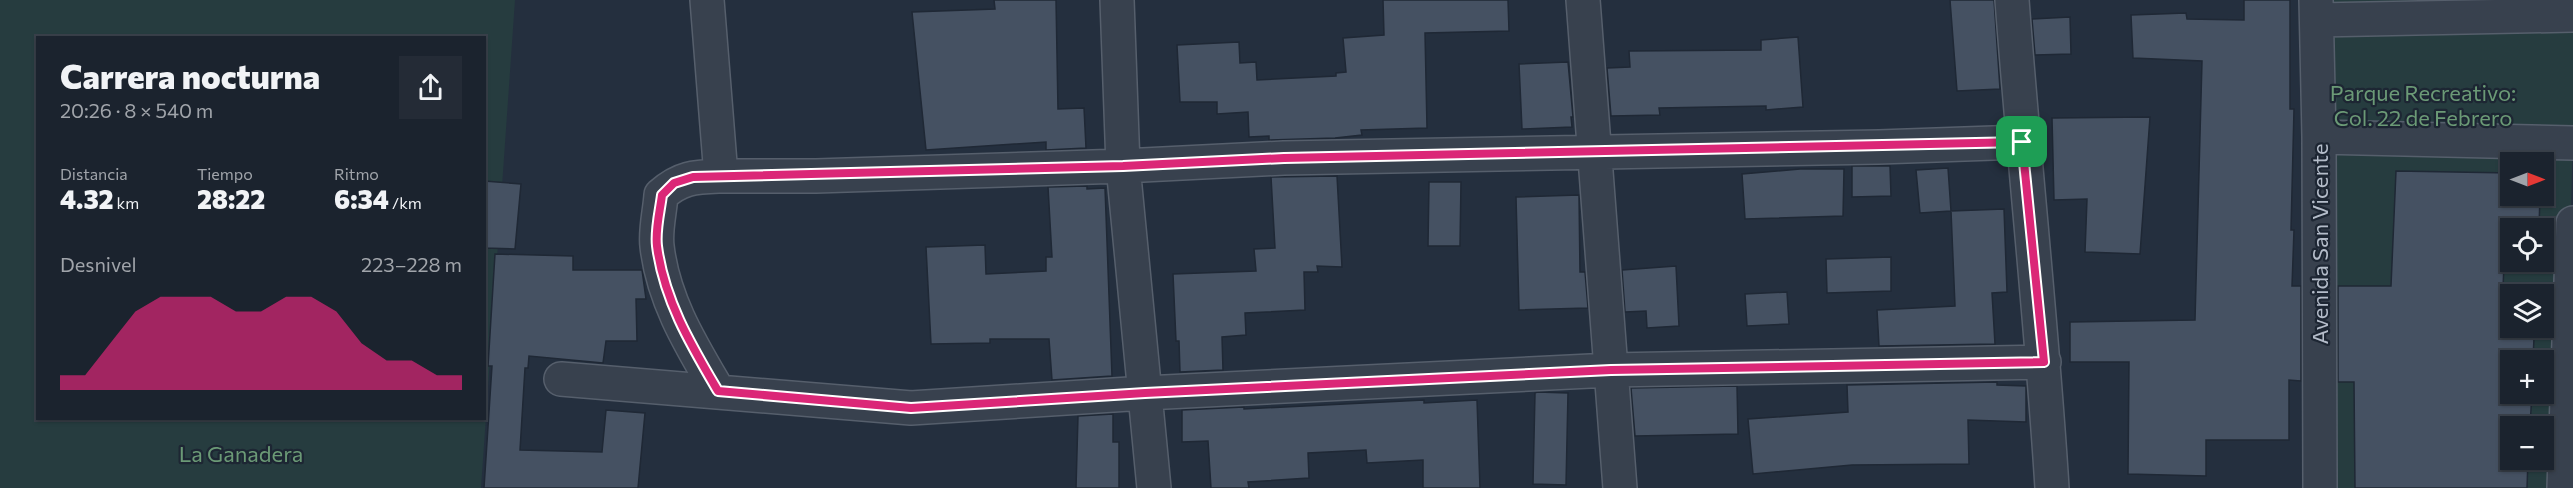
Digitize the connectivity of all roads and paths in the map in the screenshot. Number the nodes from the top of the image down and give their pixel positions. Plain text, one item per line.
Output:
1 (707, 0) edge
2 (1117, 0) edge
3 (1583, 0) edge
4 (2012, 0) edge
5 (2316, 10) edge
6 (2573, 15) edge
7 (2319, 137) junction
8 (2022, 142) junction
9 (2573, 143) edge
10 (1594, 152) junction
11 (1123, 166) junction
12 (721, 176) junction
13 (2573, 223) edge
14 (2044, 362) junction
15 (1611, 370) junction
16 (561, 380) dead end
17 (718, 391) junction
18 (1145, 393) junction
19 (1154, 488) edge
20 (1620, 488) edge
21 (2052, 488) edge
22 (2320, 488) edge
23 (2564, 488) edge

1 - 12 street
2 - 11 street
3 - 10 street
4 - 8 street
5 - 6 street
5 - 7 street, Avenida San Vicente
7 - 9 street
7 - 22 street, Avenida San Vicente
8 - 10 street
8 - 14 street
10 - 11 street
10 - 15 street
11 - 12 street
11 - 18 street
12 - 17 street
13 - 23 street
14 - 15 street
14 - 21 street
15 - 18 street
15 - 20 street
16 - 17 street
17 - 18 street
18 - 19 street

